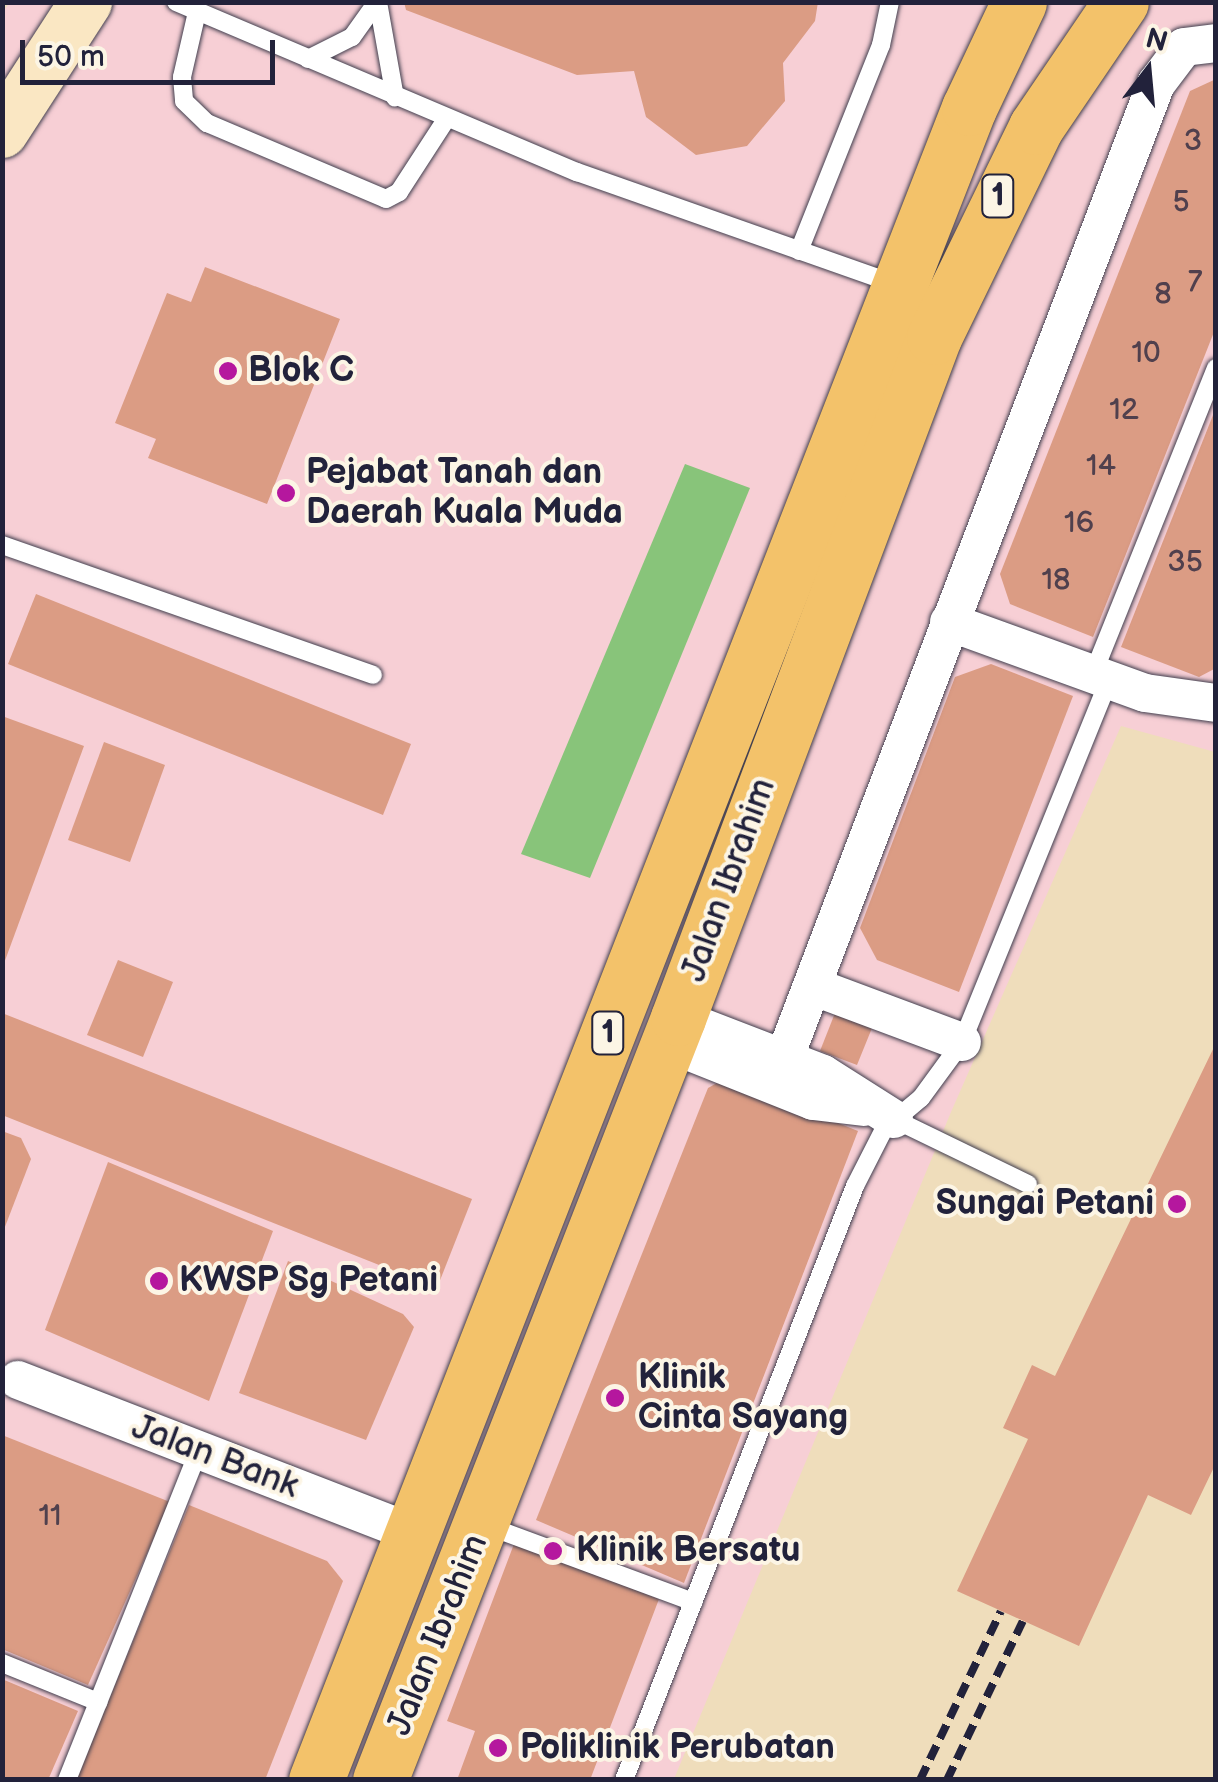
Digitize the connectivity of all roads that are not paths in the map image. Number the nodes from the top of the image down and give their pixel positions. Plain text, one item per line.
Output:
1 (86, 2) edge
2 (176, 2) edge
3 (378, 2) edge
4 (890, 2) edge
5 (990, 2) edge
6 (1020, 2) edge
7 (1080, 2) edge
8 (1121, 2) edge
9 (198, 12) junction
10 (1216, 24) edge
11 (1200, 45) edge
12 (308, 59) junction
13 (395, 96) junction
14 (969, 108) junction
15 (448, 118) junction
16 (2, 132) edge
17 (996, 201) junction
18 (799, 250) junction
19 (900, 286) junction
20 (1216, 368) edge
21 (2, 545) edge
22 (948, 622) junction
23 (372, 675) dead end
24 (1101, 677) junction
25 (1216, 703) edge
26 (812, 986) junction
27 (673, 1030) junction
28 (962, 1042) junction
29 (784, 1059) junction
30 (880, 1113) junction
31 (1028, 1184) dead end
32 (8, 1375) edge
33 (198, 1450) junction
34 (482, 1524) junction
35 (412, 1534) junction
36 (694, 1602) junction
37 (2, 1663) edge
38 (98, 1702) junction
39 (67, 1780) edge
40 (316, 1780) edge
41 (380, 1780) edge
42 (624, 1780) edge

1 - 16 main road
2 - 9 lane
3 - 12 lane
3 - 13 lane
4 - 18 lane
5 - 14 main road
6 - 14 main road, Jalan Ibrahim / 1
7 - 17 main road
8 - 17 main road, Jalan Ibrahim / 1
9 - 12 lane
9 - 15 lane
10 - 11 lane
11 - 22 street
12 - 13 lane
13 - 15 lane
14 - 19 main road, Jalan Ibrahim / 1
15 - 18 lane
17 - 27 main road, Jalan Ibrahim / 1
18 - 19 lane
19 - 35 main road, Jalan Ibrahim / 1
20 - 24 lane
21 - 23 lane
22 - 24 street
22 - 26 street
24 - 25 street
24 - 28 lane
26 - 28 street
26 - 29 street
27 - 29 street
27 - 30 street
27 - 34 main road, Jalan Ibrahim / 1
28 - 30 lane
29 - 30 street
30 - 31 lane
30 - 36 lane
32 - 33 street, Jalan Bank
33 - 35 street, Jalan Bank
33 - 38 lane
34 - 36 lane
34 - 41 main road, Jalan Ibrahim / 1
35 - 40 main road, Jalan Ibrahim / 1
36 - 42 lane
37 - 38 lane
38 - 39 lane

